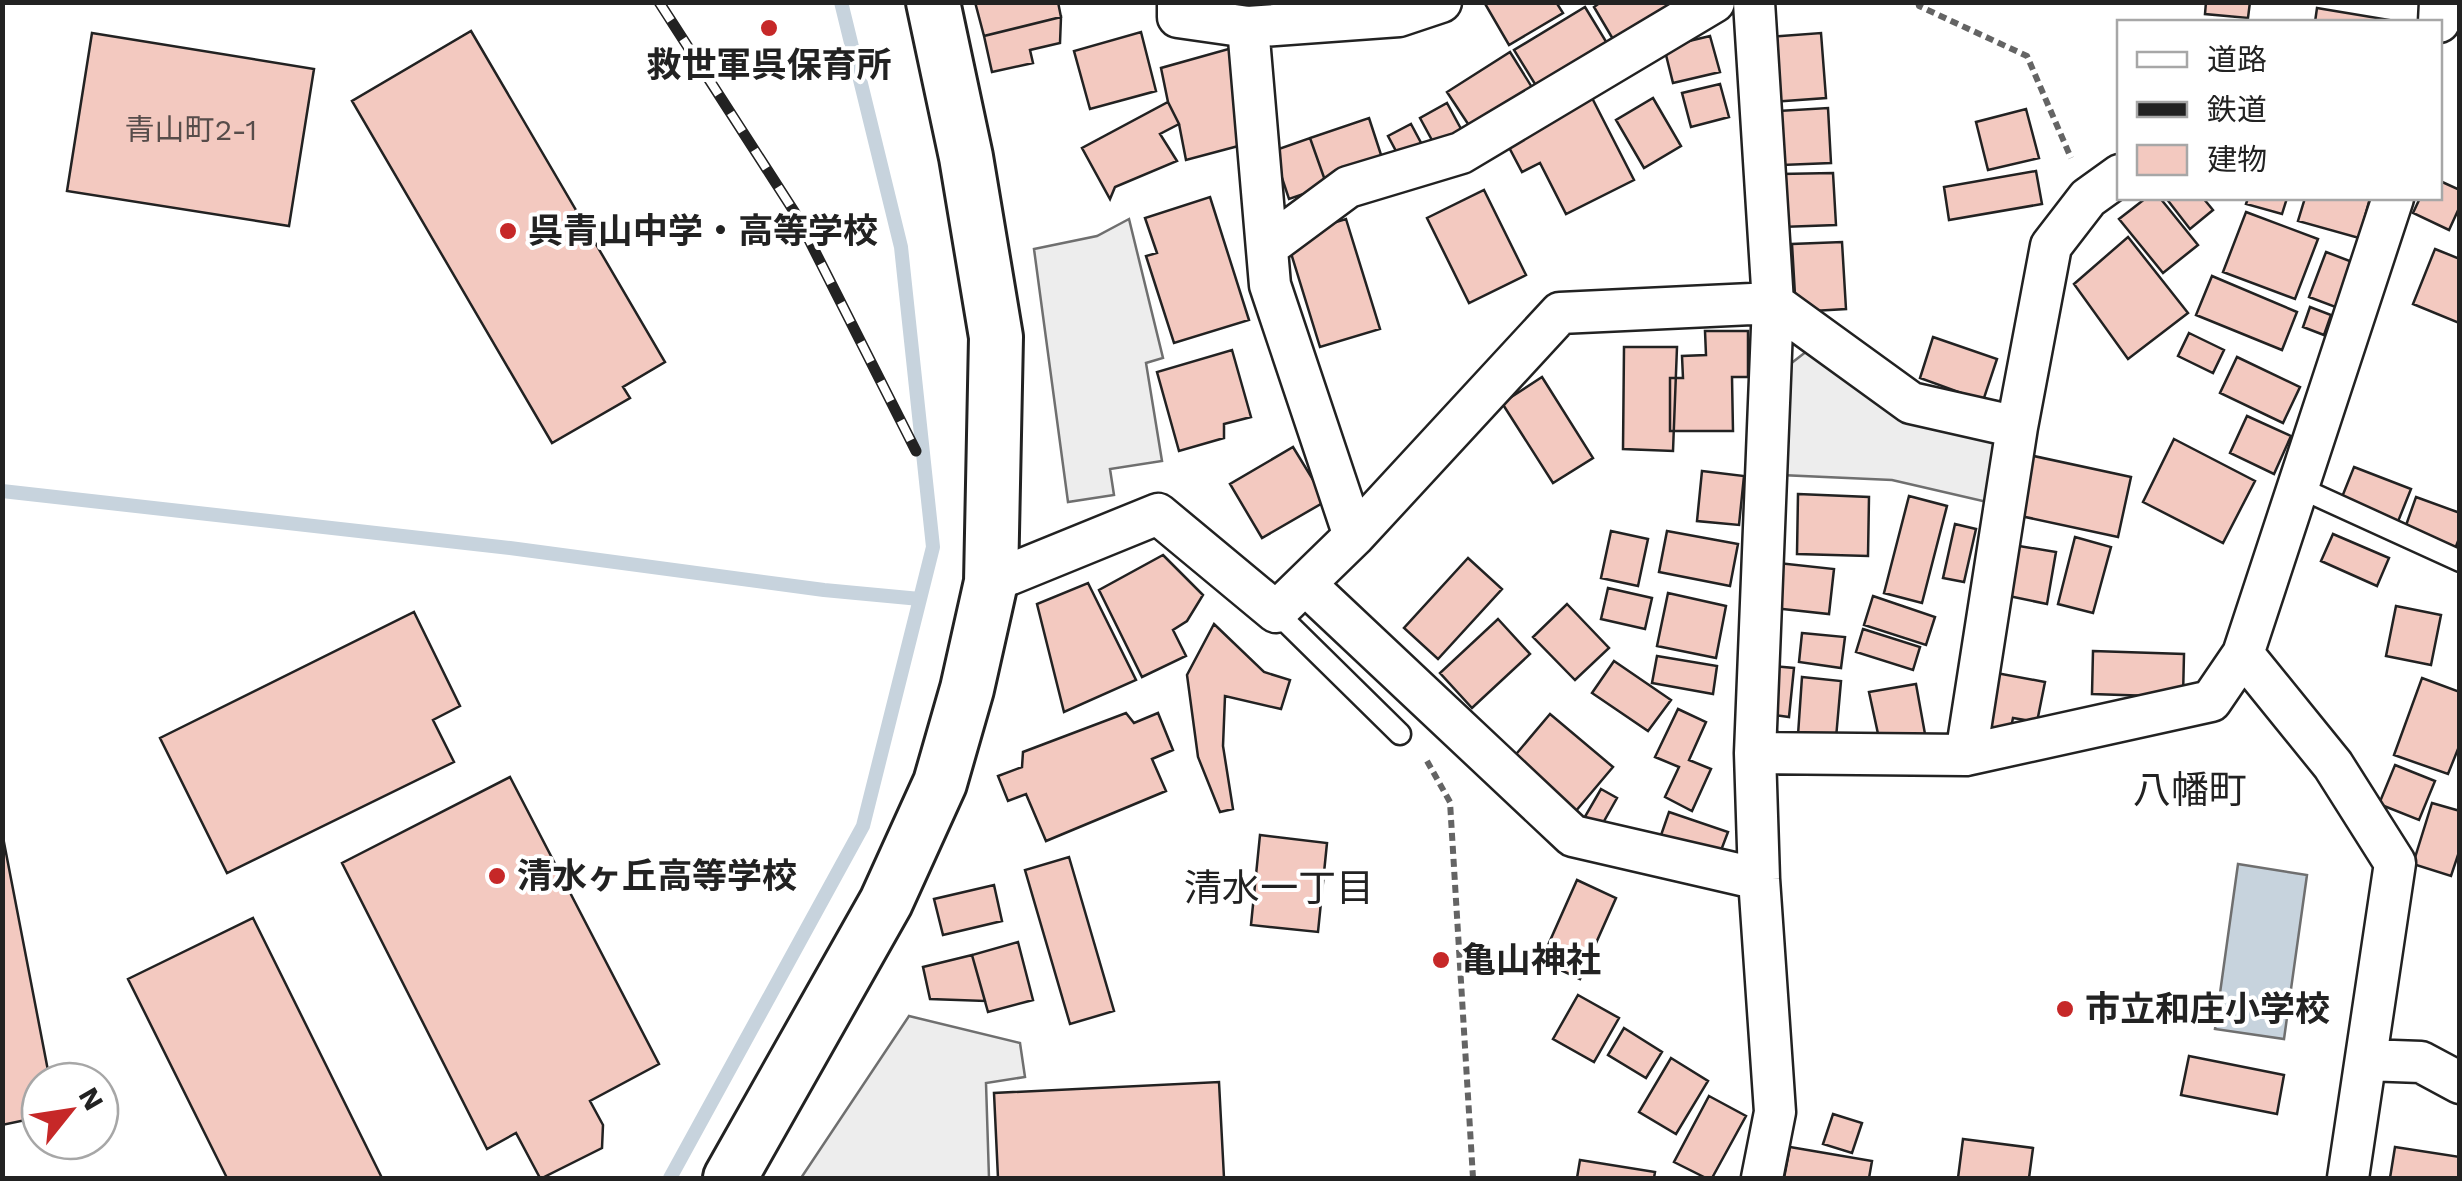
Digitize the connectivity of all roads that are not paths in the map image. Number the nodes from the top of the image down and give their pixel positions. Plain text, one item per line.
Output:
1 (932, 2) edge
2 (1178, 2) edge
3 (1441, 2) edge
4 (1714, 2) edge
5 (1757, 4) edge
6 (1248, 27) junction
7 (2104, 186) edge
8 (2392, 200) edge
9 (1266, 247) junction
10 (1773, 303) junction
11 (2017, 427) junction
12 (2298, 488) junction
13 (1354, 536) junction
14 (2460, 560) edge
15 (990, 582) junction
16 (1306, 584) junction
17 (1276, 612) junction
18 (2242, 654) junction
19 (1400, 734) road end
20 (1755, 752) junction
21 (1966, 755) junction
22 (1759, 879) junction
23 (2366, 1060) junction
24 (2460, 1084) edge
25 (730, 1178) edge
26 (1762, 1178) edge
27 (2348, 1178) edge

1 - 15 street
2 - 6 street
3 - 6 street
4 - 9 street
5 - 10 street
6 - 9 street
7 - 11 street
8 - 12 street
9 - 13 street
10 - 11 street
10 - 13 street
10 - 20 street
11 - 21 street
12 - 14 lane
12 - 18 street
13 - 16 street
15 - 17 street
15 - 25 street
16 - 17 street
16 - 22 street
17 - 19 lane
18 - 21 street
18 - 23 street
20 - 21 street
20 - 22 street
22 - 26 street
23 - 24 street
23 - 27 street

